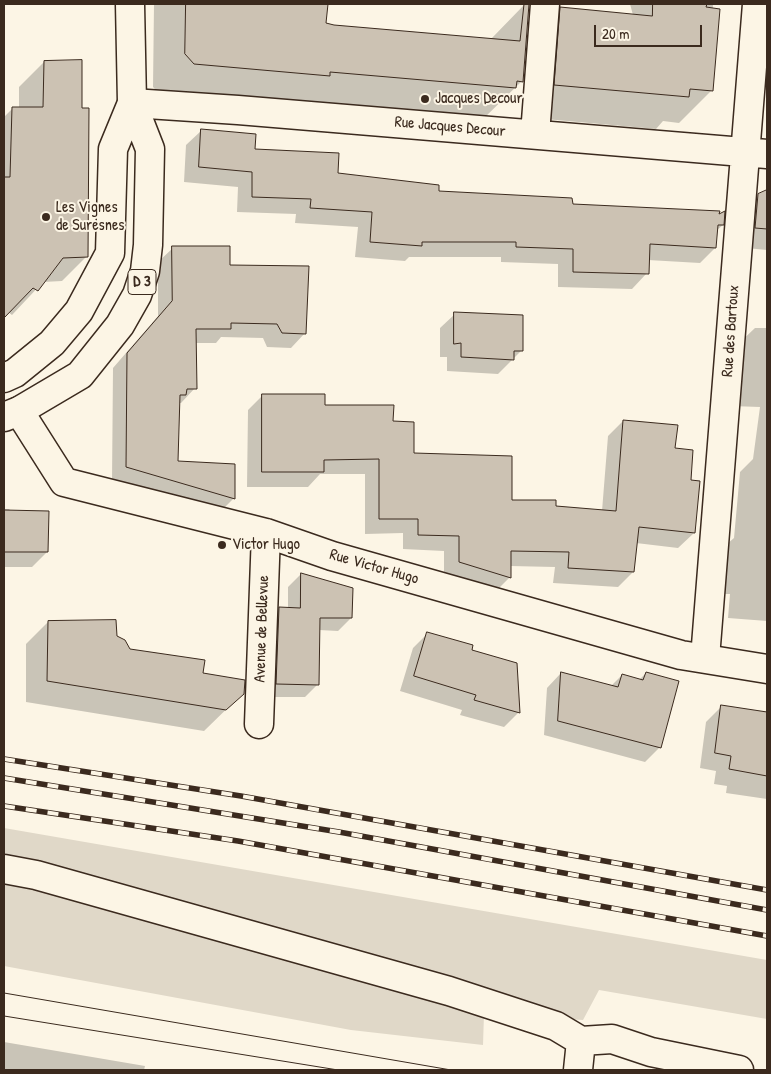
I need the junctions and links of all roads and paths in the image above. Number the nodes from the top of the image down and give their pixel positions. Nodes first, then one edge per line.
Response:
1 (130, 4) edge
2 (545, 4) edge
3 (757, 4) edge
4 (132, 103) junction
5 (535, 134) junction
6 (756, 153) edge
7 (4, 378) edge
8 (11, 414) edge
9 (266, 533) junction
10 (705, 658) junction
11 (767, 669) edge
12 (259, 724) dead end
13 (4, 870) edge
14 (581, 1041) junction
15 (578, 1070) edge
16 (739, 1070) edge

1 - 4 street, D 3
2 - 5 street
3 - 6 street, Rue des Bartoux
4 - 5 street, Rue Jacques Decour
4 - 7 street, D 3
4 - 8 street, D 3
5 - 6 street, Rue Jacques Decour
6 - 10 street, Rue des Bartoux
8 - 9 street, Rue Victor Hugo
9 - 10 street, Rue Victor Hugo
9 - 12 street, Avenue de Bellevue
10 - 11 street, Rue Victor Hugo
13 - 14 street
14 - 15 street
14 - 16 street

